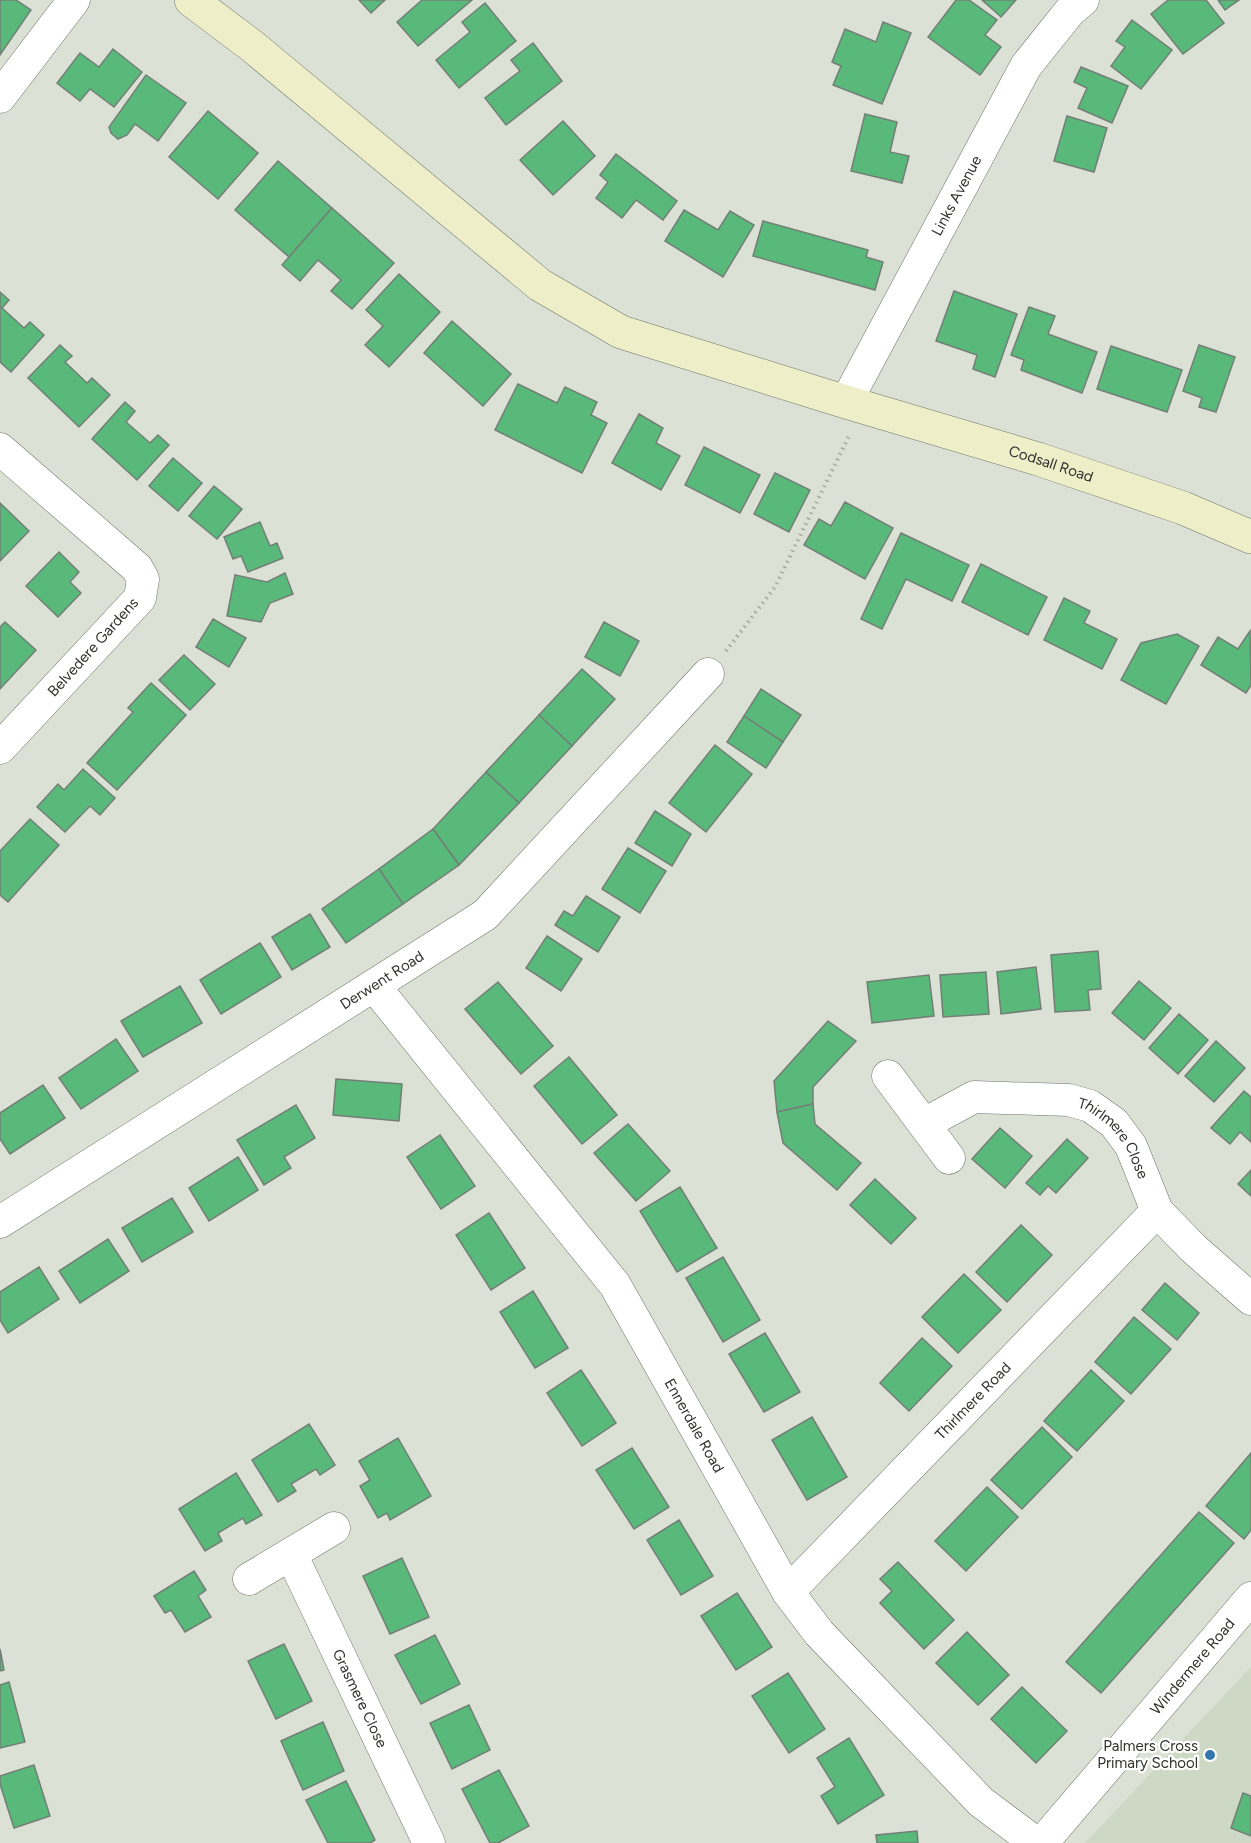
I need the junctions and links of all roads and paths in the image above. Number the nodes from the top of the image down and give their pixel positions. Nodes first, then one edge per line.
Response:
1 (74, 0) edge
2 (191, 0) edge
3 (1083, 0) edge
4 (0, 97) edge
5 (846, 402) junction
6 (0, 449) edge
7 (1251, 537) edge
8 (708, 674) joint
9 (0, 748) edge
10 (375, 987) junction
11 (888, 1076) dead end
12 (924, 1125) junction
13 (949, 1158) dead end
14 (1157, 1211) junction
15 (0, 1222) edge
16 (1251, 1299) edge
17 (334, 1528) dead end
18 (291, 1554) junction
19 (249, 1579) dead end
20 (788, 1592) junction
21 (1251, 1598) edge
22 (429, 1843) edge
23 (1036, 1843) edge
24 (1042, 1843) edge

1 - 4 street
2 - 5 street, Codsall Road
3 - 5 street, Links Avenue
5 - 7 street, Codsall Road
5 - 8 path
6 - 9 street, Belvedere Gardens
8 - 10 street, Derwent Road
10 - 15 street, Derwent Road
10 - 20 street, Ennerdale Road
11 - 12 street
12 - 13 street
12 - 14 street, Thirlmere Close
14 - 16 street, Thirlmere Close
14 - 20 street, Thirlmere Road
17 - 18 street
18 - 19 street
18 - 22 street, Grasmere Close
20 - 23 street, Ennerdale Road
21 - 24 street, Windermere Road

